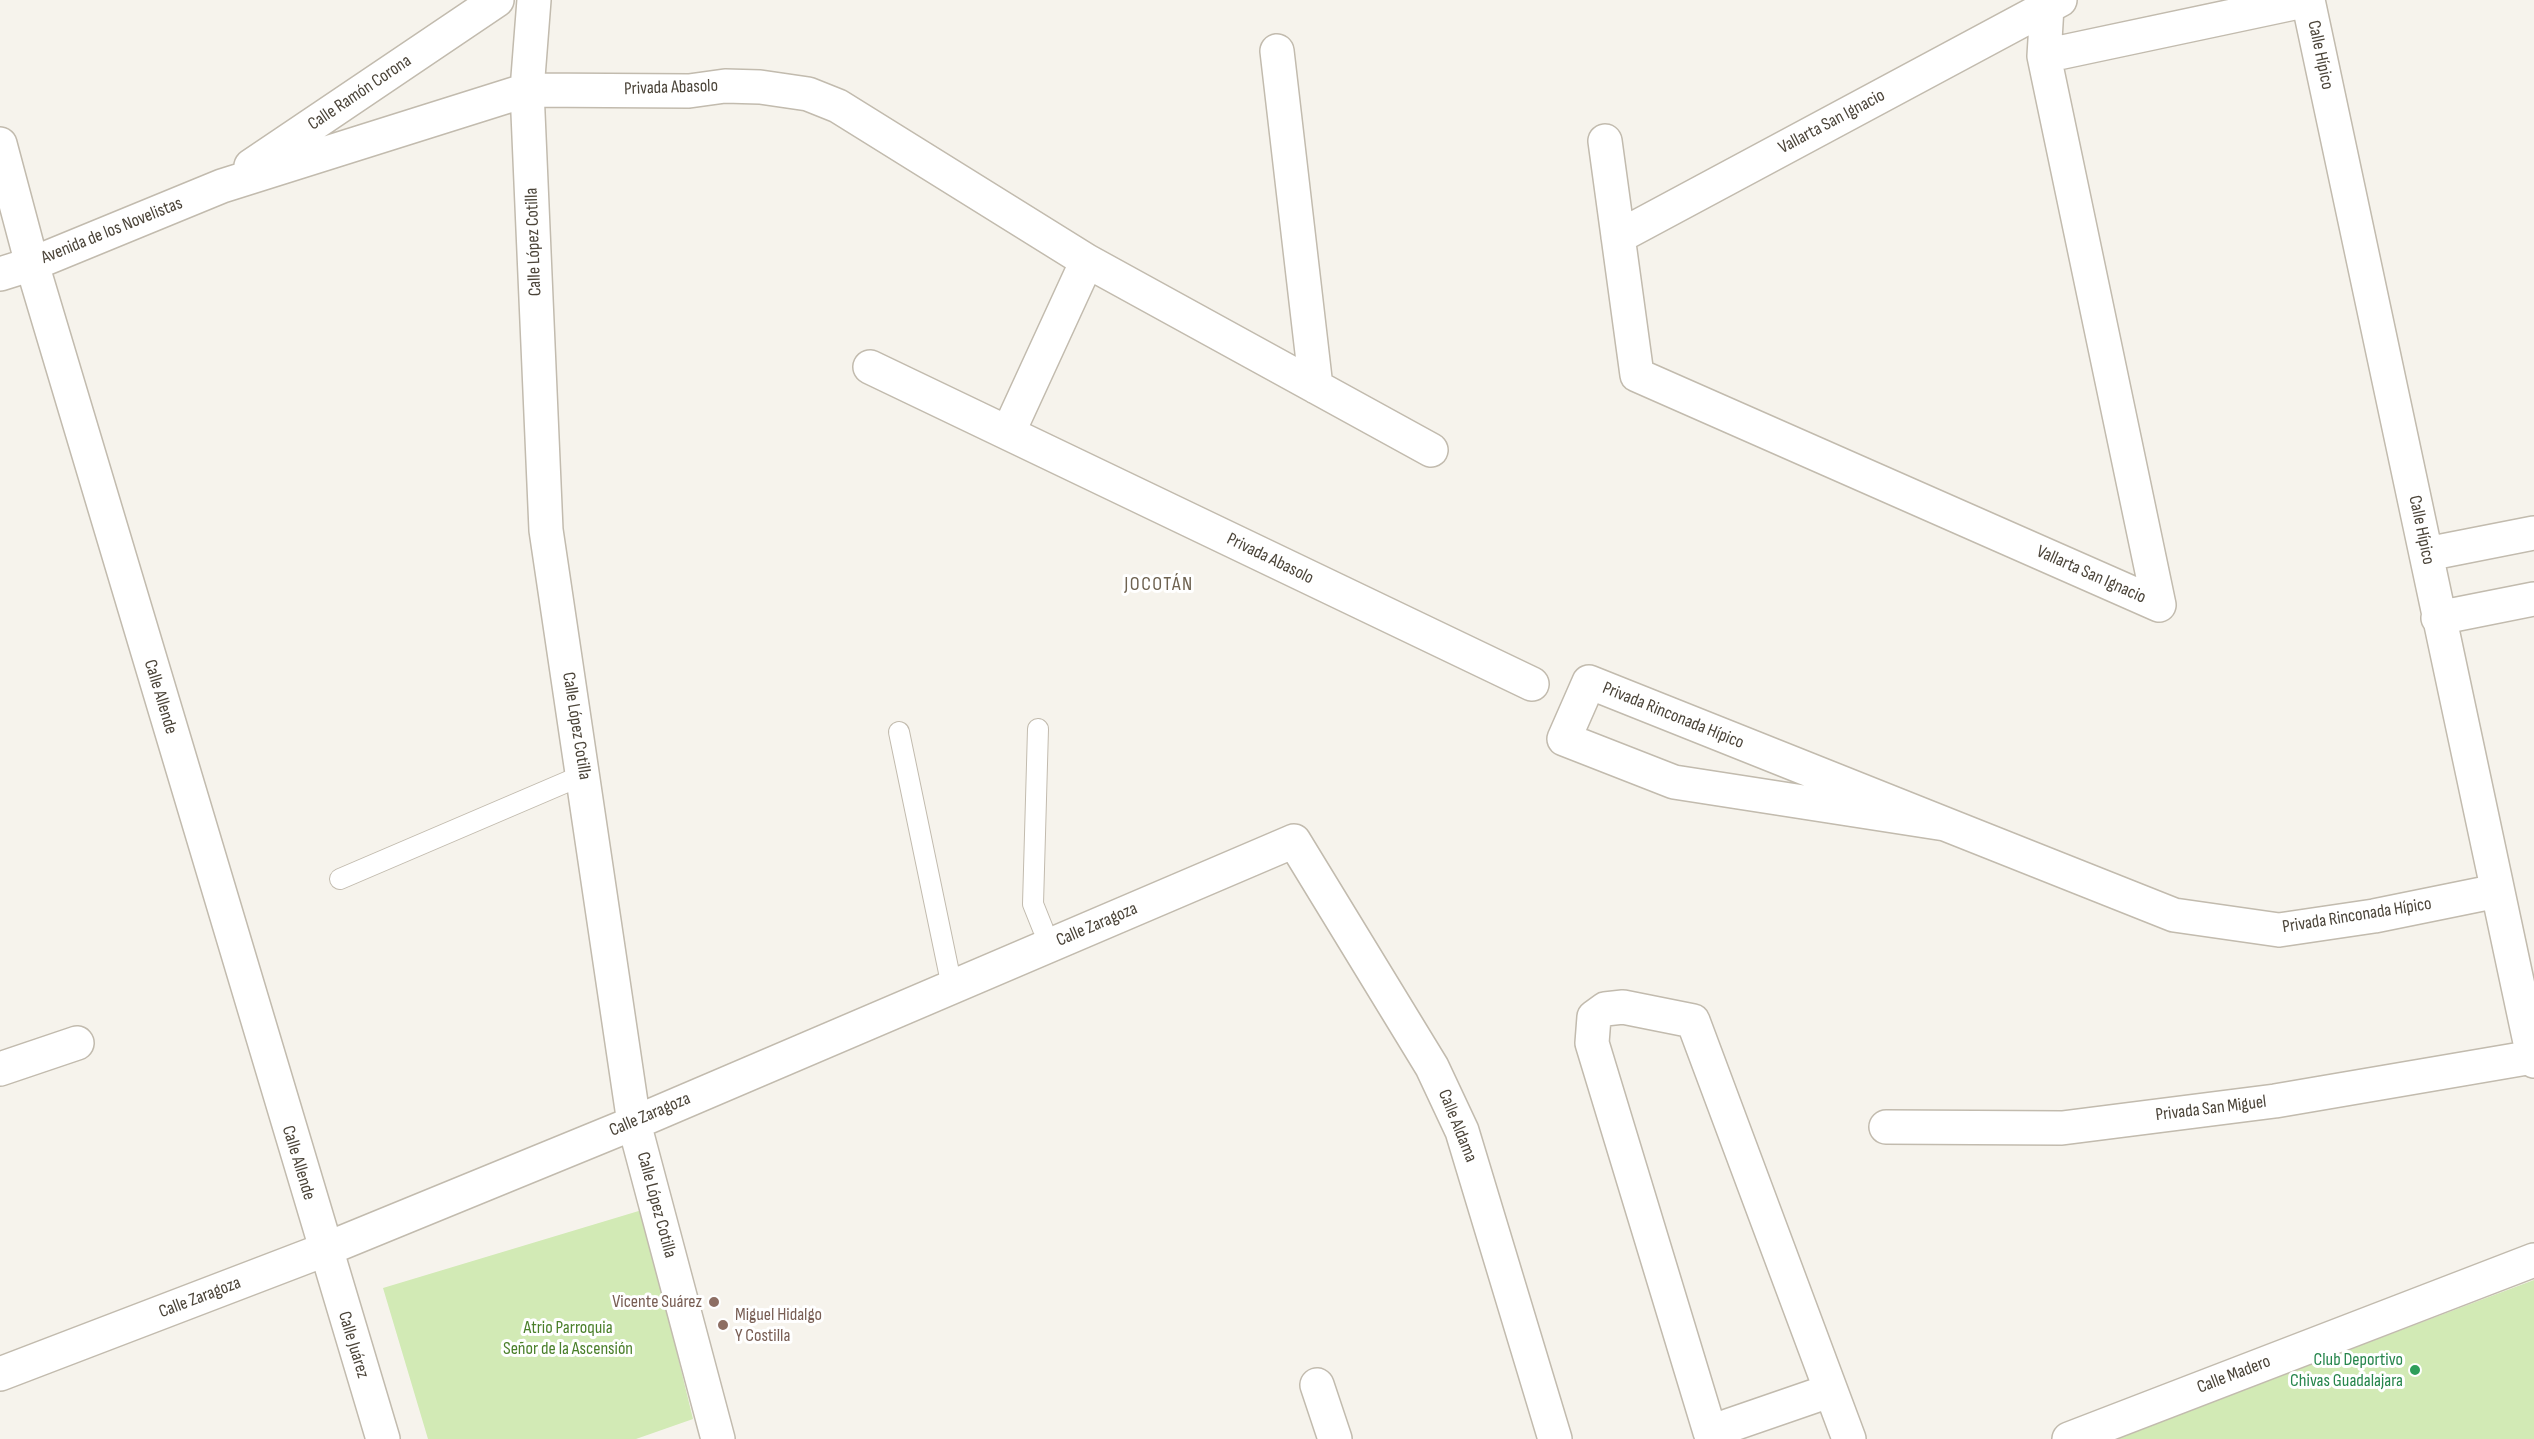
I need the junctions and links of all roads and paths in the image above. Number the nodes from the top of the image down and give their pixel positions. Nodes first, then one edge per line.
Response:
1 (497, 0) edge
2 (534, 0) edge
3 (2308, 0) edge
4 (2050, 2) edge
5 (1277, 51) dead end
6 (2044, 56) junction
7 (527, 90) junction
8 (1605, 141) dead end
9 (0, 144) edge
10 (222, 186) junction
11 (1618, 237) junction
12 (1087, 261) junction
13 (32, 264) junction
14 (0, 274) edge
15 (870, 367) dead end
16 (1316, 387) junction
17 (1008, 433) junction
18 (1431, 450) dead end
19 (2534, 533) edge
20 (2427, 554) junction
21 (2534, 599) edge
22 (2438, 618) junction
23 (1532, 684) dead end
24 (1038, 729) dead end
25 (899, 732) dead end
26 (583, 775) junction
27 (1945, 824) junction
28 (1294, 841) joint
29 (340, 879) dead end
30 (2498, 891) junction
31 (1046, 938) junction
32 (952, 987) junction
33 (77, 1043) dead end
34 (2534, 1059) edge
35 (0, 1069) edge
36 (634, 1122) junction
37 (1886, 1128) dead end
38 (324, 1250) junction
39 (2534, 1260) edge
40 (0, 1374) edge
41 (1317, 1385) dead end
42 (1829, 1391) junction
43 (383, 1439) edge
44 (718, 1439) edge
45 (1335, 1439) edge
46 (1555, 1439) edge
47 (1849, 1439) edge
48 (2069, 1439) edge

1 - 10 street, Calle Ramón Corona
2 - 7 street, Calle López Cotilla
3 - 6 street
3 - 20 street, Calle Hípico
4 - 6 street, Vallarta San Ignacio
4 - 11 street, Vallarta San Ignacio
5 - 16 street
6 - 11 street, Vallarta San Ignacio
7 - 10 street, Privada Abasolo
7 - 12 street, Privada Abasolo
7 - 26 street, Calle López Cotilla
8 - 11 street, Vallarta San Ignacio
9 - 13 street, Calle Allende
10 - 13 street, Avenida de los Novelistas
12 - 16 street, Privada Abasolo
12 - 17 street
13 - 14 street, Avenida de los Novelistas
13 - 38 street, Calle Allende
15 - 17 street, Privada Abasolo
16 - 18 street, Privada Abasolo
17 - 23 street, Privada Abasolo
19 - 20 street
20 - 22 street, Calle Hípico
21 - 22 street
22 - 30 street, Calle Hípico
24 - 31 lane
25 - 32 lane
26 - 29 lane
26 - 36 street, Calle López Cotilla
27 - 27 street, Privada Rinconada Hípico
27 - 30 street, Privada Rinconada Hípico
28 - 31 street, Calle Zaragoza
28 - 46 street, Calle Aldama
30 - 34 street, Calle Hípico
31 - 32 street, Calle Zaragoza
32 - 36 street, Calle Zaragoza
33 - 35 street
34 - 37 street, Privada San Miguel
36 - 38 street, Calle Zaragoza
36 - 44 street, Calle López Cotilla
38 - 40 street, Calle Zaragoza
38 - 43 street, Calle Juárez
39 - 48 street, Calle Madero
41 - 45 street
42 - 42 street
42 - 47 street

